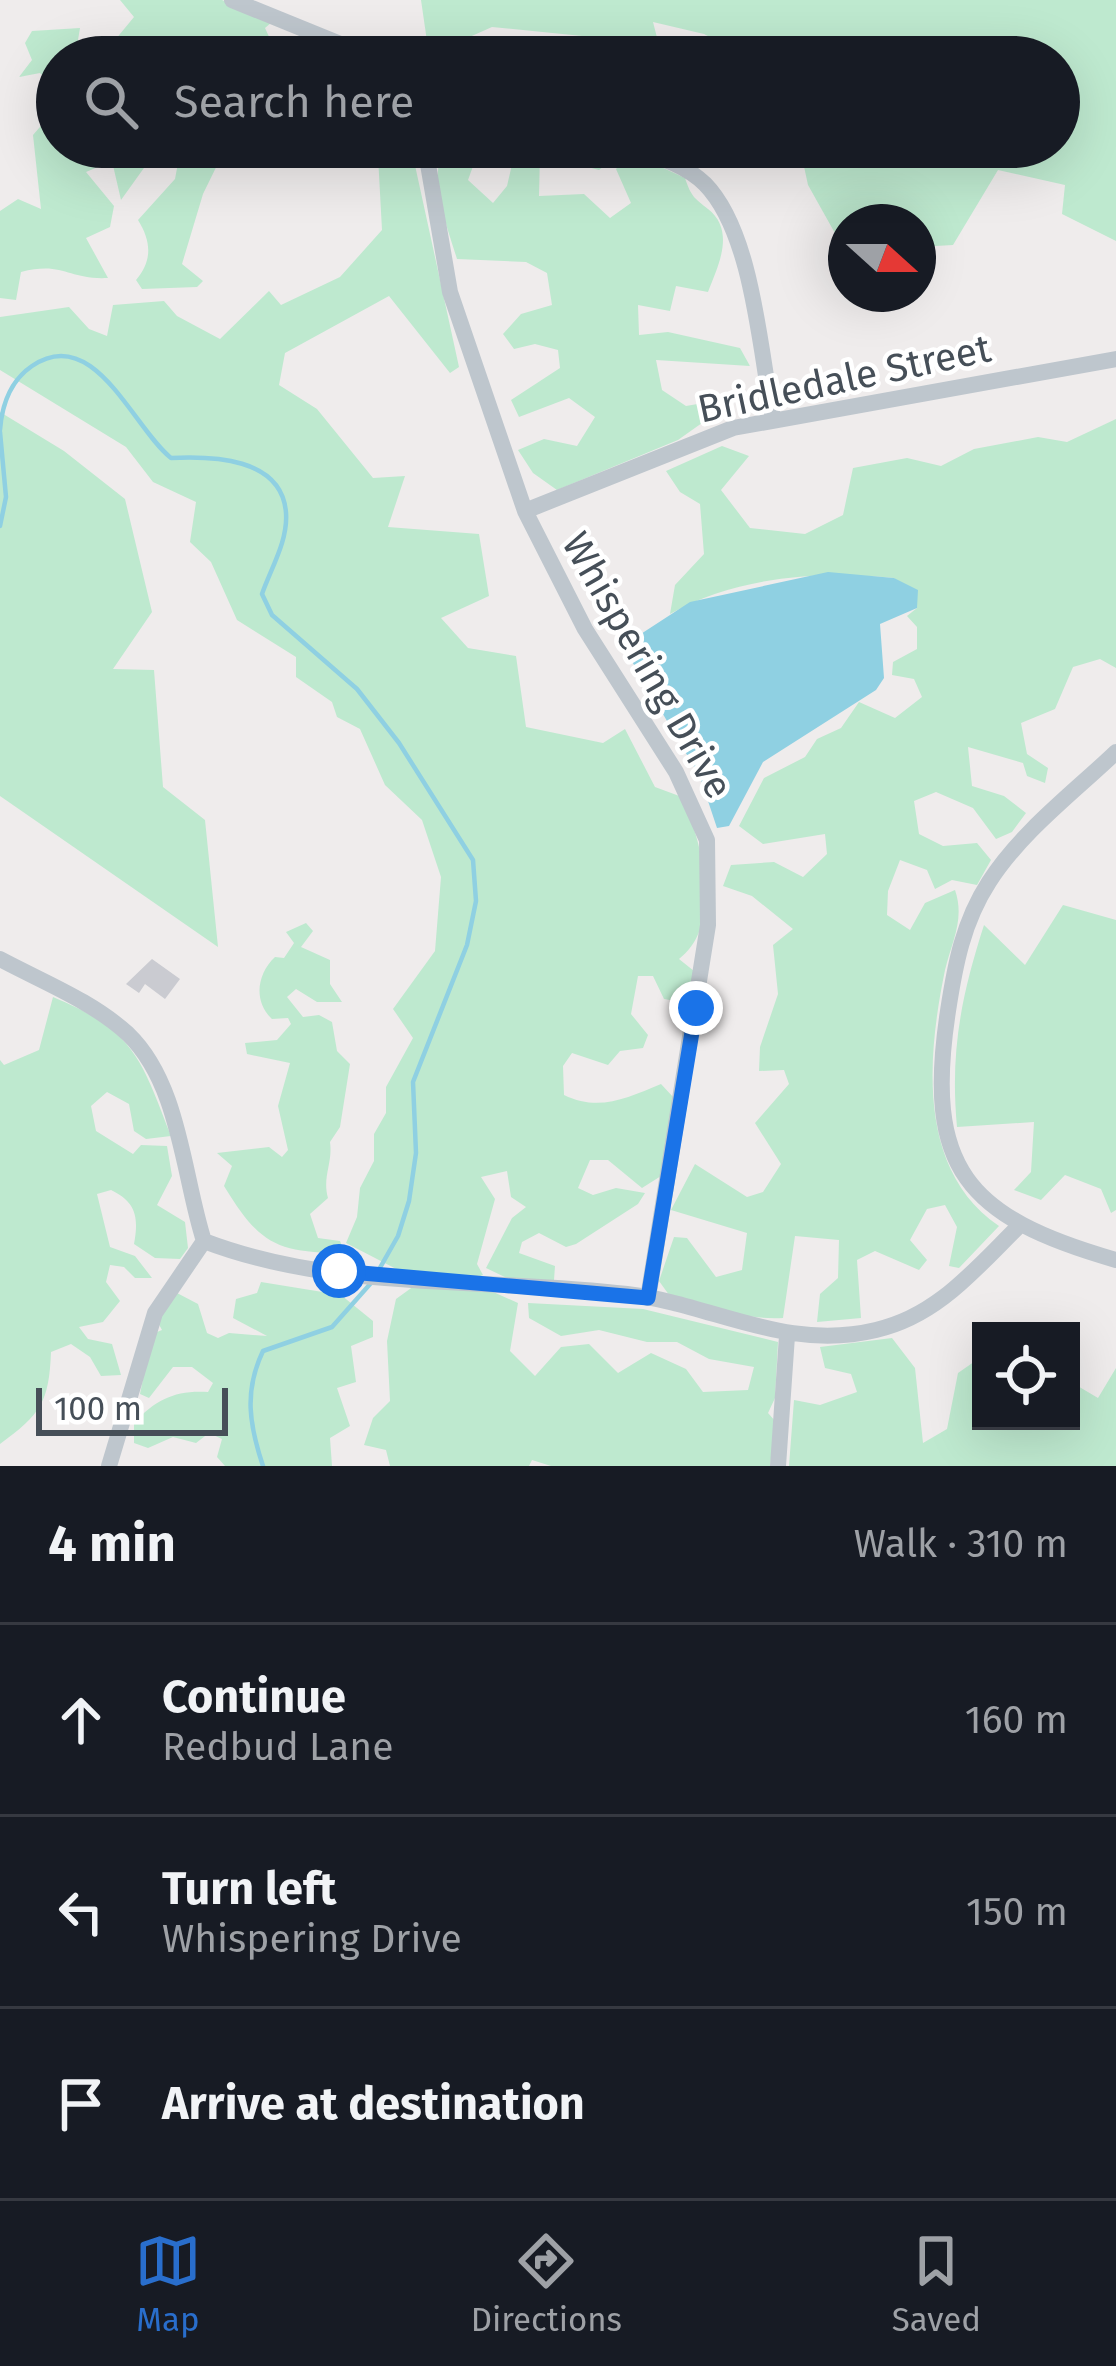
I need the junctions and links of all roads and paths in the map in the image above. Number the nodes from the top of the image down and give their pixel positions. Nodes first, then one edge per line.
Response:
1 (232, 0) edge
2 (321, 36) edge
3 (429, 168) edge
4 (681, 168) edge
5 (1116, 359) edge
6 (772, 418) junction
7 (525, 512) junction
8 (1116, 752) edge
9 (0, 959) edge
10 (1020, 1225) junction
11 (204, 1241) junction
12 (1116, 1260) edge
13 (648, 1298) junction
14 (787, 1336) junction
15 (109, 1466) edge
16 (778, 1466) edge

1 - 2 street
3 - 7 street, Whispering Drive
4 - 6 street
5 - 6 street, Bridledale Street
6 - 7 street, Bridledale Street
7 - 13 street, Whispering Drive
8 - 10 street
9 - 11 street
10 - 12 street
10 - 14 street
11 - 13 street
11 - 15 street
13 - 14 street
14 - 16 street

